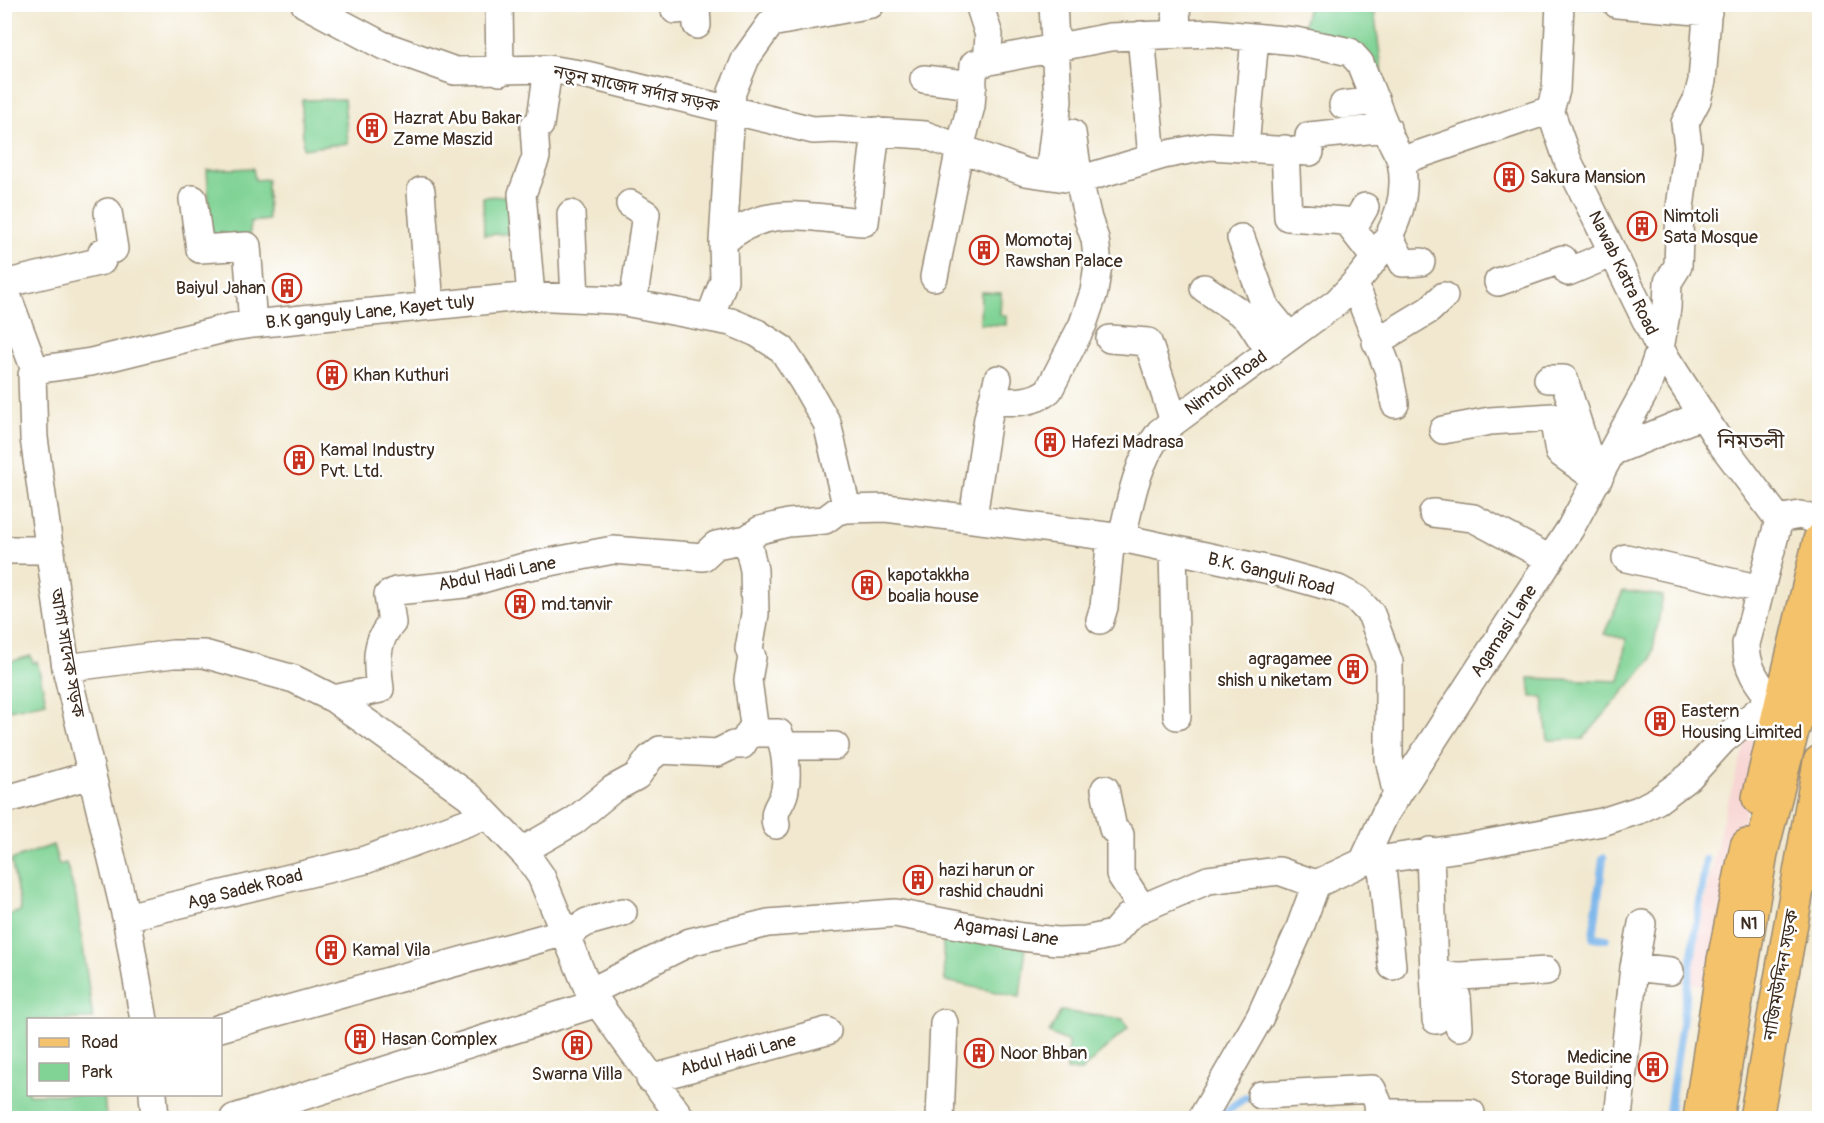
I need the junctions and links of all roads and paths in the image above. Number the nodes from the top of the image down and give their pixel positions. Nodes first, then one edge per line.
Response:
1 (305, 4) edge
2 (500, 4) edge
3 (675, 4) edge
4 (871, 4) edge
5 (979, 4) edge
6 (1053, 4) edge
7 (1176, 4) edge
8 (1560, 4) edge
9 (1617, 4) edge
10 (1708, 8) edge
11 (697, 25) dead end
12 (1177, 34) junction
13 (1141, 35) junction
14 (1255, 38) junction
15 (1057, 48) junction
16 (987, 62) junction
17 (548, 69) junction
18 (500, 72) junction
19 (924, 79) dead end
20 (973, 85) junction
21 (1376, 101) junction
22 (1343, 105) dead end
23 (730, 108) junction
24 (1550, 110) junction
25 (1387, 128) junction
26 (876, 131) junction
27 (1054, 134) junction
28 (955, 146) junction
29 (1245, 147) junction
30 (1285, 149) junction
31 (1152, 158) junction
32 (1400, 158) junction
33 (1049, 175) junction
34 (1079, 180) junction
35 (421, 191) dead end
36 (193, 199) dead end
37 (630, 204) dead end
38 (108, 212) dead end
39 (571, 214) dead end
40 (1241, 238) dead end
41 (723, 242) junction
42 (1382, 247) junction
43 (1613, 253) junction
44 (1421, 262) dead end
45 (934, 277) dead end
46 (1498, 282) dead end
47 (4, 285) edge
48 (1355, 285) junction
49 (1204, 288) dead end
50 (531, 296) junction
51 (1444, 296) dead end
52 (575, 298) junction
53 (633, 303) junction
54 (430, 306) junction
55 (710, 317) junction
56 (253, 324) junction
57 (1110, 339) dead end
58 (1376, 342) junction
59 (1280, 344) junction
60 (1660, 349) junction
61 (35, 370) junction
62 (1548, 379) dead end
63 (1395, 404) dead end
64 (1702, 415) junction
65 (1173, 421) junction
66 (1443, 430) dead end
67 (1614, 451) junction
68 (1599, 478) junction
69 (852, 509) junction
70 (1433, 513) dead end
71 (973, 517) junction
72 (1781, 518) junction
73 (1820, 522) edge
74 (1117, 537) junction
75 (747, 539) junction
76 (1820, 540) edge
77 (4, 550) edge
78 (51, 550) junction
79 (1173, 550) junction
80 (1626, 558) dead end
81 (1550, 559) junction
82 (1761, 589) junction
83 (1100, 620) dead end
84 (1820, 646) edge
85 (66, 668) junction
86 (334, 699) junction
87 (1177, 716) dead end
88 (1800, 720) edge
89 (752, 733) junction
90 (784, 746) junction
91 (835, 746) dead end
92 (90, 775) junction
93 (1105, 789) dead end
94 (1397, 796) junction
95 (4, 800) edge
96 (487, 815) junction
97 (776, 825) dead end
98 (522, 851) junction
99 (1430, 851) junction
100 (1372, 860) junction
101 (1316, 884) junction
102 (1142, 908) junction
103 (623, 912) dead end
104 (126, 917) junction
105 (1642, 924) dead end
106 (565, 934) junction
107 (1392, 966) dead end
108 (1634, 967) junction
109 (1546, 971) dead end
110 (1670, 971) dead end
111 (1435, 983) junction
112 (594, 997) junction
113 (144, 1018) edge
114 (944, 1023) dead end
115 (1448, 1024) dead end
116 (222, 1027) edge
117 (827, 1032) dead end
118 (650, 1079) junction
119 (1261, 1095) dead end
120 (153, 1096) edge
121 (1471, 1113) dead end
122 (1379, 1116) edge
123 (155, 1119) edge
124 (234, 1119) edge
125 (681, 1119) edge
126 (940, 1119) edge
127 (1202, 1119) edge
128 (1618, 1119) edge
129 (1700, 1119) edge
130 (1716, 1119) edge
131 (1730, 1119) edge
132 (1756, 1119) edge

1 - 18 street, নতুন মাজেদ সর্দার সড়ক
2 - 18 street
3 - 11 street
4 - 23 street
5 - 16 street
6 - 15 street
7 - 12 street
8 - 24 street
9 - 10 street, Nawab Katra Road
10 - 60 street, Nawab Katra Road
12 - 13 street
12 - 14 street
13 - 15 street
13 - 31 street
14 - 21 street
14 - 29 street
15 - 16 street
15 - 27 street
16 - 20 street
17 - 18 street, নতুন মাজেদ সর্দার সড়ক
17 - 23 street, নতুন মাজেদ সর্দার সড়ক
17 - 50 street
19 - 20 street
20 - 28 street
21 - 22 street
21 - 25 street
23 - 26 street, নতুন মাজেদ সর্দার সড়ক
23 - 41 street
24 - 32 street
24 - 43 street, Nawab Katra Road
25 - 30 street
25 - 32 street
26 - 28 street, নতুন মাজেদ সর্দার সড়ক
26 - 41 street
27 - 33 street
27 - 34 street
28 - 33 street
28 - 45 street
29 - 30 street
29 - 31 street
30 - 42 street
31 - 34 street
32 - 42 street, Nimtoli Road
33 - 34 street
34 - 71 street
35 - 54 street
36 - 56 street
37 - 53 street
38 - 47 street
39 - 52 street
40 - 59 street
41 - 55 street
42 - 44 street
42 - 48 street, Nimtoli Road
43 - 46 street
43 - 60 street, Nawab Katra Road
47 - 61 street, আগা সাদেক সড়ক
48 - 58 street
48 - 59 street, Nimtoli Road
49 - 59 street
50 - 52 street, B.K ganguly Lane, Kayet tuly
50 - 54 street, B.K ganguly Lane, Kayet tuly
51 - 58 street
52 - 53 street, B.K ganguly Lane, Kayet tuly
53 - 55 street, B.K ganguly Lane, Kayet tuly
54 - 56 street, B.K ganguly Lane, Kayet tuly
55 - 69 street, B.K ganguly Lane, Kayet tuly
56 - 61 street, B.K ganguly Lane, Kayet tuly
57 - 65 street
58 - 63 street
59 - 65 street, Nimtoli Road
60 - 64 street
60 - 67 street, Agamasi Lane
61 - 78 street, আগা সাদেক সড়ক
62 - 68 street
64 - 67 street
64 - 72 street
65 - 74 street, Nimtoli Road
66 - 68 street
67 - 68 street, Agamasi Lane
68 - 81 street, Agamasi Lane
69 - 71 street, B.K. Ganguli Road
69 - 75 street, Abdul Hadi Lane
70 - 81 street
71 - 74 street, B.K. Ganguli Road
72 - 73 street
72 - 82 street
74 - 79 street, B.K. Ganguli Road
74 - 83 street, Nimtoli Road
75 - 86 street, Abdul Hadi Lane
75 - 89 street
76 - 88 main road
77 - 78 street
78 - 85 street, আগা সাদেক সড়ক
79 - 87 street
79 - 94 street, B.K. Ganguli Road
80 - 82 street
81 - 94 street, Agamasi Lane
82 - 88 street
84 - 88 main road
85 - 86 street, Abdul Hadi Lane
85 - 92 street, আগা সাদেক সড়ক
86 - 96 street, Abdul Hadi Lane
88 - 99 street
88 - 129 main road
88 - 130 main road, N1
88 - 131 main road, N1
88 - 132 main road, নাজিমউদ্দিন সড়ক
89 - 90 street
89 - 98 street
90 - 91 street
90 - 97 street
92 - 95 street
92 - 104 street, আগা সাদেক সড়ক
93 - 102 street
94 - 100 street, Agamasi Lane
96 - 98 street, Abdul Hadi Lane
96 - 104 street, Aga Sadek Road
98 - 106 street, Abdul Hadi Lane
99 - 100 street
99 - 111 street
100 - 101 street
100 - 107 street
101 - 102 street, Agamasi Lane
101 - 127 street
102 - 112 street, Agamasi Lane
103 - 106 street
104 - 113 street, আগা সাদেক সড়ক
105 - 108 street
106 - 112 street, Abdul Hadi Lane
106 - 116 street
108 - 110 street
108 - 128 street
109 - 111 street
111 - 115 street
112 - 118 street, Abdul Hadi Lane
112 - 124 street
114 - 126 street
117 - 118 street, Abdul Hadi Lane
118 - 125 street, Abdul Hadi Lane
119 - 122 street
120 - 123 street
121 - 122 street

